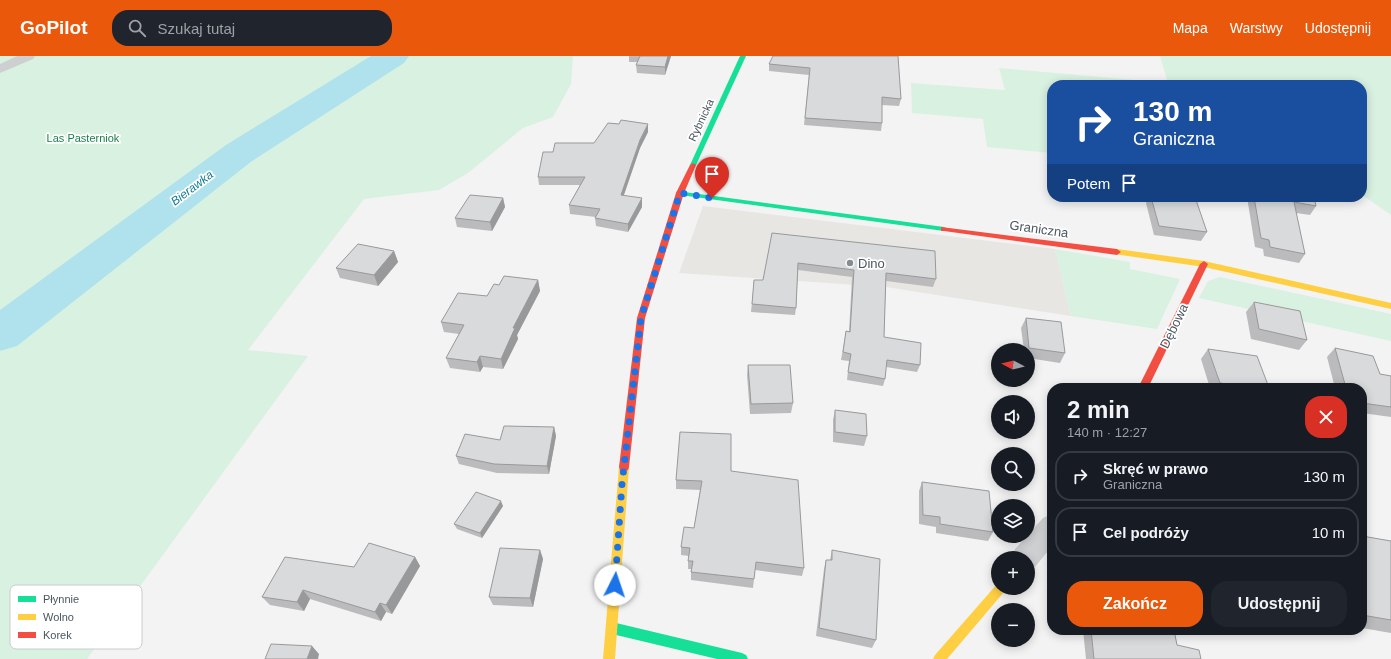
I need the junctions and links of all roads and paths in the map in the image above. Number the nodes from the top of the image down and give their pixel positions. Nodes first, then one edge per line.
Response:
1 (28, 56) edge
2 (744, 56) edge
3 (0, 69) edge
4 (680, 193) junction
5 (1204, 264) junction
6 (1391, 306) edge
7 (1145, 383) edge
8 (1047, 532) edge
9 (1031, 551) edge
10 (994, 595) edge
11 (612, 628) junction
12 (609, 659) edge
13 (742, 659) edge
14 (939, 659) edge

1 - 3 street
2 - 4 street, Rybnicka
4 - 5 street, Graniczna
4 - 11 street, Rybnicka
5 - 6 street, Graniczna
5 - 7 street, Dębowa
8 - 9 street
10 - 14 street
11 - 12 street, Rybnicka
11 - 13 street

